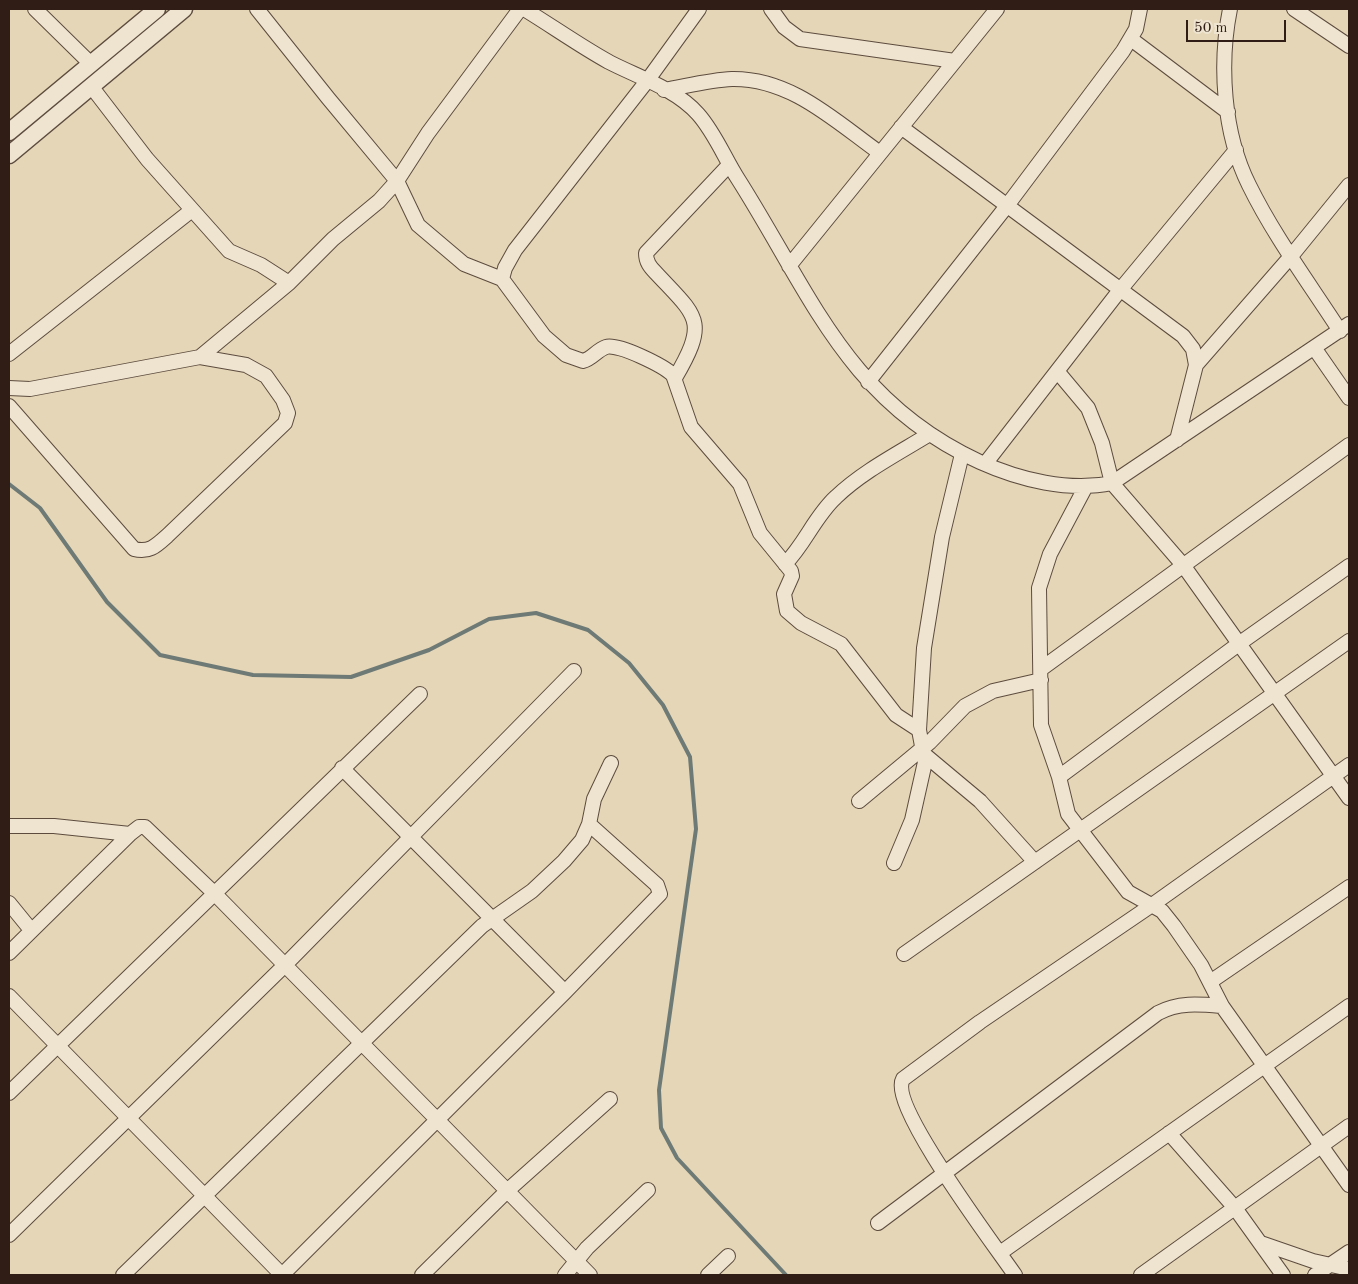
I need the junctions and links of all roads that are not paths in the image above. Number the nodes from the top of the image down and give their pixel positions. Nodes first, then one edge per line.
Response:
1 (35, 9) edge
2 (157, 9) edge
3 (184, 9) edge
4 (257, 9) edge
5 (520, 9) edge
6 (524, 9) edge
7 (699, 9) edge
8 (771, 9) edge
9 (998, 9) edge
10 (1140, 9) edge
11 (1230, 9) edge
12 (1294, 9) edge
13 (1131, 39) junction
14 (1349, 46) edge
15 (955, 61) junction
16 (91, 64) junction
17 (647, 81) junction
18 (91, 86) junction
19 (664, 90) junction
20 (1228, 112) junction
21 (900, 128) junction
22 (9, 132) edge
23 (1236, 150) junction
24 (880, 153) junction
25 (9, 155) edge
26 (728, 165) junction
27 (397, 180) junction
28 (1349, 185) edge
29 (1006, 207) junction
30 (192, 210) junction
31 (1292, 255) junction
32 (789, 266) junction
33 (502, 279) junction
34 (289, 283) junction
35 (1120, 290) junction
36 (1344, 327) edge
37 (1315, 349) junction
38 (9, 354) edge
39 (200, 357) junction
40 (1196, 365) junction
41 (1058, 371) junction
42 (675, 378) junction
43 (868, 382) junction
44 (9, 388) edge
45 (1349, 398) edge
46 (9, 406) edge
47 (928, 435) junction
48 (1177, 440) junction
49 (1349, 446) edge
50 (962, 454) junction
51 (985, 464) junction
52 (1112, 483) junction
53 (1086, 486) junction
54 (785, 564) junction
55 (1183, 565) junction
56 (1349, 566) edge
57 (1349, 641) edge
58 (1240, 643) junction
59 (574, 671) dead end
60 (1041, 674) junction
61 (1276, 693) junction
62 (420, 694) dead end
63 (919, 730) junction
64 (924, 752) junction
65 (611, 763) dead end
66 (1349, 765) edge
67 (342, 768) junction
68 (1333, 776) junction
69 (1059, 777) junction
70 (1349, 798) edge
71 (859, 801) dead end
72 (589, 824) junction
73 (9, 826) edge
74 (1080, 831) junction
75 (130, 834) junction
76 (411, 838) junction
77 (1034, 862) junction
78 (894, 863) dead end
79 (1349, 887) edge
80 (214, 893) junction
81 (9, 903) edge
82 (1152, 905) junction
83 (492, 918) junction
84 (31, 930) junction
85 (9, 953) edge
86 (904, 954) dead end
87 (284, 965) junction
88 (1210, 982) junction
89 (565, 992) junction
90 (9, 996) edge
91 (1222, 1006) junction
92 (1349, 1006) edge
93 (361, 1043) junction
94 (58, 1046) junction
95 (1264, 1066) junction
96 (9, 1094) edge
97 (610, 1099) dead end
98 (127, 1118) junction
99 (437, 1120) junction
100 (1349, 1126) edge
101 (1169, 1134) junction
102 (1321, 1146) junction
103 (945, 1175) junction
104 (1349, 1185) edge
105 (648, 1190) dead end
106 (507, 1191) junction
107 (204, 1196) junction
108 (1235, 1208) junction
109 (878, 1223) dead end
110 (9, 1235) edge
111 (1262, 1243) junction
112 (1349, 1252) edge
113 (1000, 1254) junction
114 (728, 1256) dead end
115 (576, 1262) junction
116 (1329, 1266) junction
117 (1349, 1268) edge
118 (123, 1275) edge
119 (282, 1275) edge
120 (422, 1275) edge
121 (565, 1275) edge
122 (590, 1275) edge
123 (708, 1275) edge
124 (1015, 1275) edge
125 (1141, 1275) edge
126 (1284, 1275) edge
127 (1315, 1275) edge

1 - 16 street
2 - 16 street
3 - 18 street
4 - 27 street
5 - 27 street
6 - 17 street
7 - 17 street
8 - 15 street
9 - 15 street
10 - 13 street
11 - 20 street
12 - 14 street
13 - 20 street
13 - 29 street
15 - 21 street
16 - 22 street
17 - 19 street
17 - 33 street
18 - 25 street
18 - 30 street
19 - 24 street
19 - 26 street
20 - 23 street
21 - 24 street
21 - 29 street
23 - 31 street
23 - 35 street
24 - 32 street
26 - 32 street
26 - 42 street
27 - 33 street
27 - 34 street
28 - 31 street
29 - 35 street
29 - 43 street
30 - 34 street
30 - 38 street
31 - 36 street
31 - 40 street
32 - 43 street
33 - 42 street
34 - 39 street
35 - 40 street
35 - 41 street
36 - 37 street
37 - 45 street
37 - 48 street
39 - 44 street
39 - 46 street
40 - 48 street
41 - 51 street
41 - 52 street
42 - 54 street
43 - 47 street
47 - 50 street
47 - 54 street
48 - 52 street
49 - 55 street
50 - 51 street
50 - 63 street
51 - 53 street
52 - 53 street
52 - 55 street
53 - 60 street
54 - 63 street
55 - 58 street
55 - 60 street
56 - 58 street
57 - 61 street
58 - 61 street
58 - 69 street
59 - 76 street
60 - 64 street
60 - 69 street
61 - 68 street
61 - 74 street
62 - 67 street
63 - 64 street
64 - 71 street
64 - 77 street
64 - 78 street
65 - 72 street
66 - 68 street
67 - 76 street
67 - 80 street
68 - 70 street
68 - 82 street
69 - 74 street
72 - 83 street
72 - 89 street
73 - 75 street
74 - 77 street
74 - 82 street
75 - 80 street
75 - 84 street
76 - 83 street
76 - 87 street
77 - 86 street
79 - 88 street
80 - 87 street
80 - 94 street
81 - 84 street
82 - 88 street
82 - 103 street
83 - 89 street
83 - 93 street
84 - 85 street
87 - 93 street
87 - 98 street
88 - 91 street
89 - 99 street
90 - 94 street
91 - 95 street
91 - 103 street
92 - 95 street
93 - 99 street
93 - 107 street
94 - 96 street
94 - 98 street
95 - 101 street
95 - 102 street
97 - 106 street
98 - 107 street
98 - 110 street
99 - 106 street
99 - 119 street
100 - 102 street
101 - 108 street
101 - 113 street
102 - 104 street
102 - 108 street
103 - 109 street
103 - 113 street
105 - 115 street
106 - 115 street
106 - 120 street
107 - 118 street
107 - 119 street
108 - 111 street
108 - 125 street
111 - 116 street
111 - 126 street
112 - 116 street
113 - 124 street
114 - 123 street
115 - 121 street
115 - 122 street
116 - 117 street
116 - 127 street

